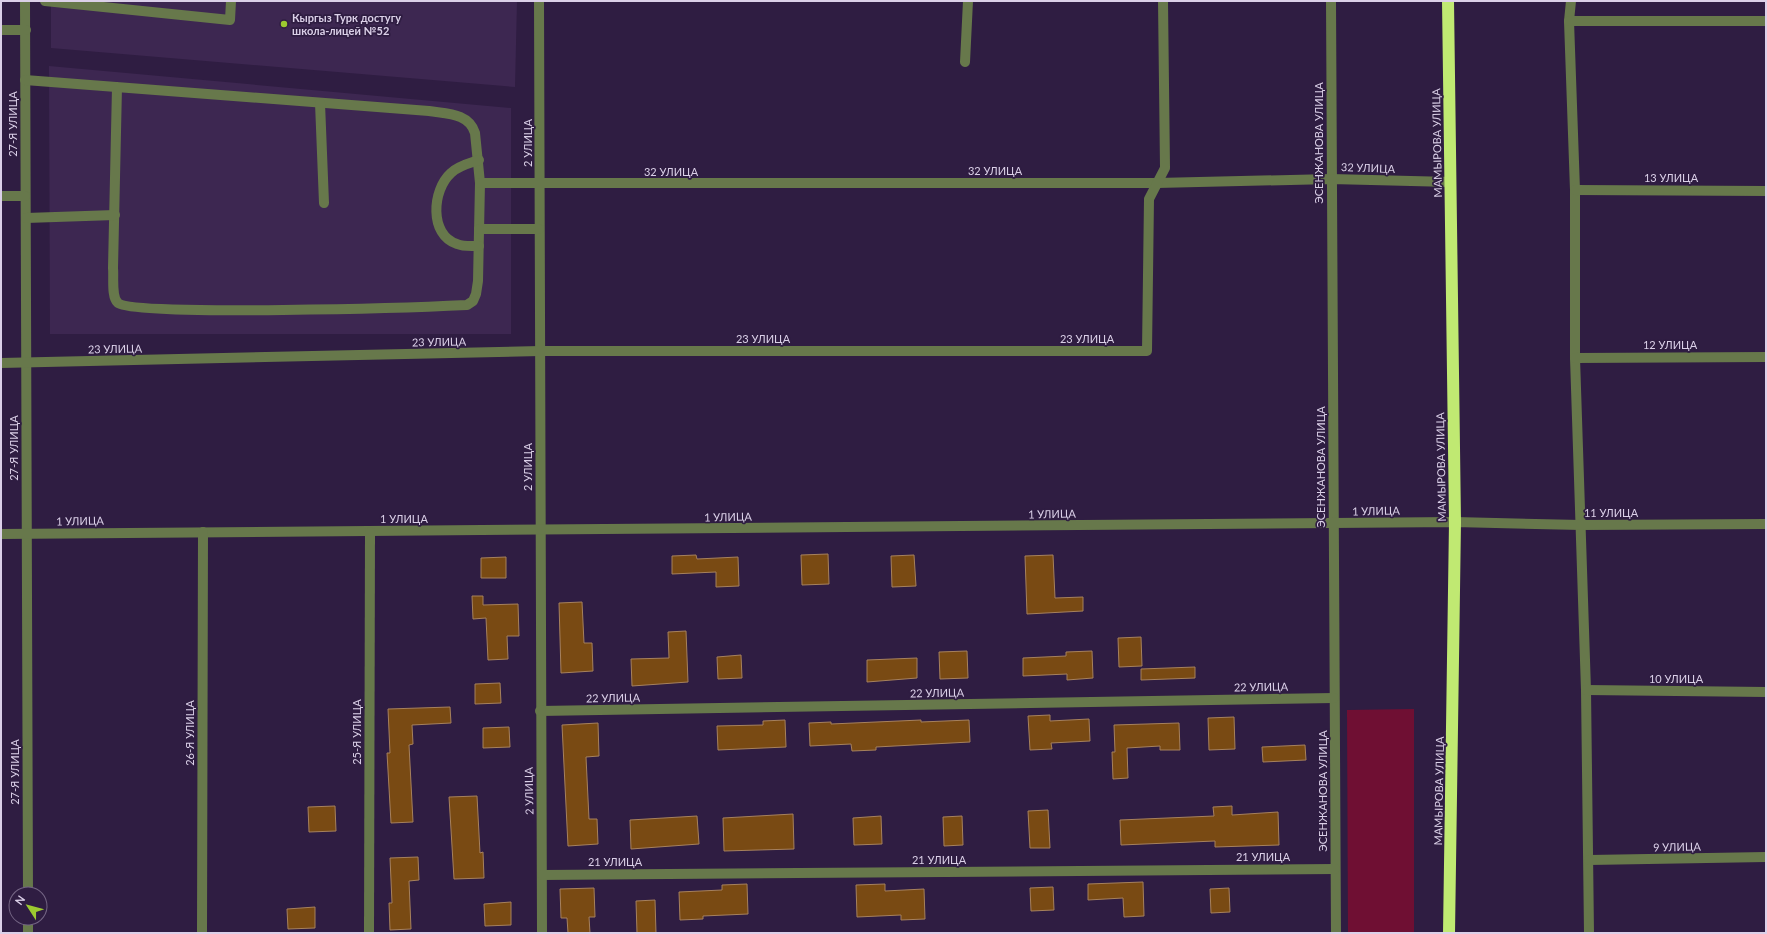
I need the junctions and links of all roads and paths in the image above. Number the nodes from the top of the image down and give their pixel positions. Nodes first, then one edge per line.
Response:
1 (25, 1) edge
2 (45, 1) edge
3 (231, 1) edge
4 (539, 1) edge
5 (968, 1) edge
6 (1163, 1) edge
7 (1331, 1) edge
8 (1448, 1) edge
9 (1571, 1) edge
10 (58, 2) edge
11 (1569, 21) junction
12 (1766, 21) edge
13 (1, 30) edge
14 (26, 30) junction
15 (965, 62) dead end
16 (25, 80) junction
17 (117, 87) junction
18 (320, 103) junction
19 (479, 160) junction
20 (1331, 179) junction
21 (1451, 182) junction
22 (480, 183) junction
23 (1157, 183) junction
24 (540, 184) junction
25 (1575, 190) junction
26 (1766, 191) edge
27 (1, 196) edge
28 (25, 196) junction
29 (324, 203) dead end
30 (115, 215) junction
31 (26, 218) junction
32 (479, 229) junction
33 (539, 229) junction
34 (479, 246) junction
35 (540, 351) junction
36 (1766, 357) edge
37 (1575, 358) junction
38 (1, 363) edge
39 (26, 363) junction
40 (1455, 522) junction
41 (1333, 523) junction
42 (1766, 524) edge
43 (1581, 525) junction
44 (540, 531) junction
45 (203, 532) junction
46 (370, 532) junction
47 (1, 534) edge
48 (27, 534) junction
49 (1586, 690) junction
50 (1766, 692) edge
51 (1334, 698) junction
52 (540, 711) junction
53 (1766, 857) edge
54 (1589, 860) junction
55 (1335, 868) junction
56 (542, 875) junction
57 (28, 886) edge
58 (202, 933) edge
59 (369, 933) edge
60 (542, 933) edge
61 (1336, 933) edge
62 (1449, 933) edge
63 (1589, 933) edge

1 - 14 street, 27-Я УЛИЦА
2 - 10 street
3 - 10 street
4 - 24 street, 2 УЛИЦА
5 - 15 street
6 - 23 street, 23 УЛИЦА
7 - 20 street, ЭСЕНЖАНОВА УЛИЦА
8 - 21 highway, МАМЫРОВА УЛИЦА
9 - 11 street
11 - 12 street
11 - 25 street
13 - 14 street
14 - 16 street, 27-Я УЛИЦА
16 - 17 street
16 - 28 street, 27-Я УЛИЦА
17 - 18 street
17 - 30 street
18 - 19 street
18 - 29 street
19 - 22 street
19 - 34 street
20 - 21 street, 32 УЛИЦА
20 - 23 street, 32 УЛИЦА
20 - 41 street, ЭСЕНЖАНОВА УЛИЦА
21 - 40 highway, МАМЫРОВА УЛИЦА
22 - 24 street, 32 УЛИЦА
22 - 32 street
23 - 24 street, 32 УЛИЦА
23 - 35 street, 23 УЛИЦА
24 - 33 street, 2 УЛИЦА
25 - 26 street, 13 УЛИЦА
25 - 37 street
27 - 28 street
28 - 31 street, 27-Я УЛИЦА
30 - 31 street
30 - 34 street
31 - 39 street, 27-Я УЛИЦА
32 - 33 street
32 - 34 street
33 - 35 street, 2 УЛИЦА
35 - 39 street, 23 УЛИЦА
35 - 44 street, 2 УЛИЦА
36 - 37 street, 12 УЛИЦА
37 - 43 street
38 - 39 street, 23 УЛИЦА
39 - 48 street, 27-Я УЛИЦА
40 - 41 street, 1 УЛИЦА
40 - 43 street, 11 УЛИЦА
40 - 62 highway, МАМЫРОВА УЛИЦА
41 - 44 street, 1 УЛИЦА
41 - 51 street, ЭСЕНЖАНОВА УЛИЦА
42 - 43 street, 11 УЛИЦА
43 - 49 street
44 - 46 street, 1 УЛИЦА
44 - 52 street, 2 УЛИЦА
45 - 46 street, 1 УЛИЦА
45 - 48 street, 1 УЛИЦА
45 - 58 street, 26-Я УЛИЦА
46 - 59 street, 25-Я УЛИЦА
47 - 48 street, 1 УЛИЦА
48 - 57 street, 27-Я УЛИЦА
49 - 50 street, 10 УЛИЦА
49 - 54 street
51 - 52 street, 22 УЛИЦА
51 - 55 street, ЭСЕНЖАНОВА УЛИЦА
52 - 56 street, 2 УЛИЦА
53 - 54 street, 9 УЛИЦА
54 - 63 street
55 - 56 street, 21 УЛИЦА
55 - 61 street, ЭСЕНЖАНОВА УЛИЦА
56 - 60 street, 2 УЛИЦА

